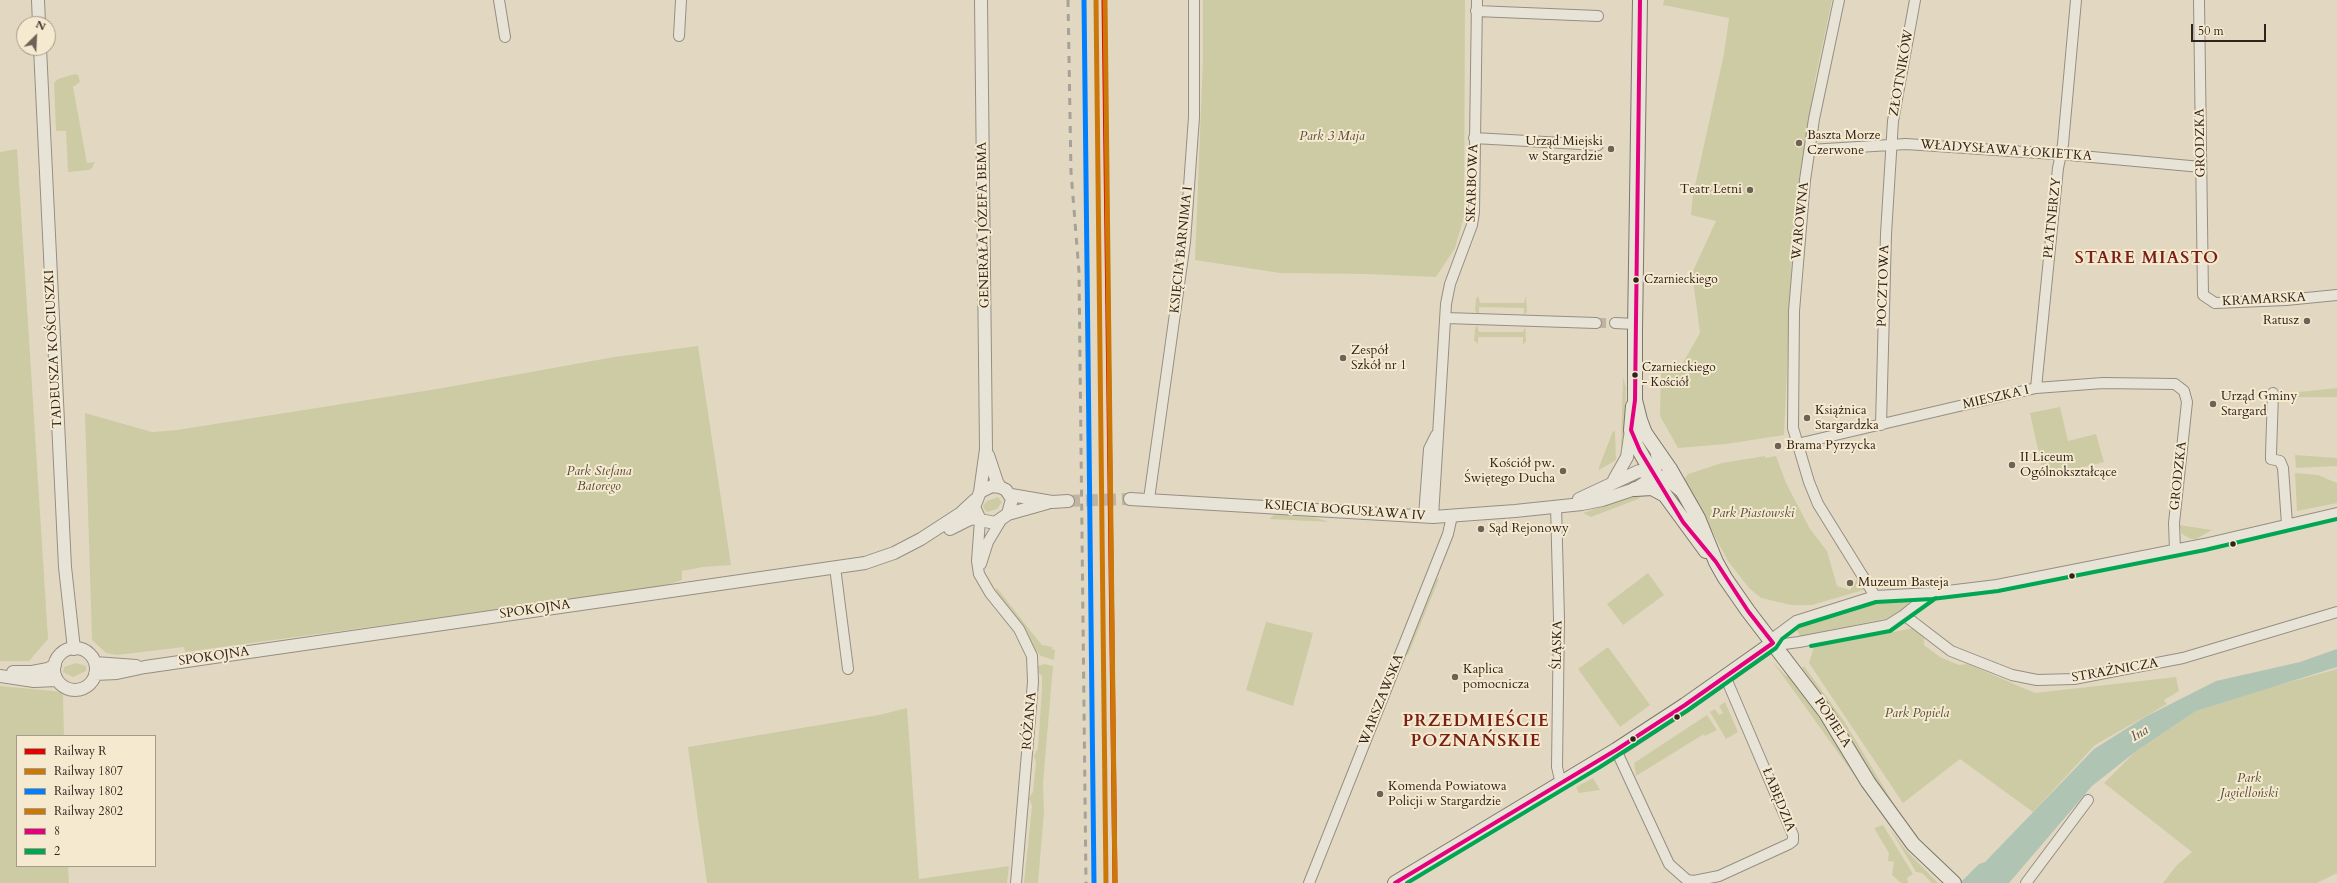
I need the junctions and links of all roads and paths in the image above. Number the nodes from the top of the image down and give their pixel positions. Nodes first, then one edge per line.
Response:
1 (38, 0) edge
2 (499, 0) edge
3 (681, 0) edge
4 (981, 0) edge
5 (1194, 0) edge
6 (1477, 0) edge
7 (1640, 0) edge
8 (1839, 0) edge
9 (1915, 0) edge
10 (2076, 0) edge
11 (2199, 0) edge
12 (1476, 11) junction
13 (39, 16) edge
14 (1598, 16) dead end
15 (680, 36) dead end
16 (505, 37) dead end
17 (40, 56) edge
18 (1474, 138) junction
19 (1598, 145) dead end
20 (1891, 146) junction
21 (1810, 150) junction
22 (2060, 155) junction
23 (2201, 168) junction
24 (2202, 285) joint
25 (2337, 295) edge
26 (1446, 318) junction
27 (1596, 323) tunnel mouth
28 (1615, 323) tunnel mouth
29 (1635, 324) junction
30 (2036, 388) junction
31 (2273, 393) dead end
32 (1635, 400) junction
33 (2187, 402) joint
34 (1881, 425) junction
35 (1631, 430) junction
36 (1797, 444) junction
37 (1656, 449) junction
38 (986, 450) junction
39 (1654, 473) junction
40 (1613, 482) junction
41 (1000, 487) junction
42 (1635, 489) junction
43 (1681, 491) junction
44 (1011, 495) junction
45 (1665, 495) junction
46 (977, 496) junction
47 (1149, 498) junction
48 (1130, 499) tunnel mouth
49 (1068, 501) tunnel mouth
50 (1052, 502) junction
51 (1558, 506) junction
52 (2337, 513) edge
53 (1429, 516) junction
54 (1452, 516) junction
55 (1004, 518) junction
56 (979, 519) junction
57 (2287, 524) junction
58 (921, 539) junction
59 (2175, 550) junction
60 (1716, 562) junction
61 (835, 567) junction
62 (979, 574) junction
63 (1931, 593) junction
64 (1875, 596) junction
65 (2337, 612) edge
66 (1904, 615) junction
67 (1773, 643) junction
68 (74, 649) junction
69 (55, 665) junction
70 (95, 669) junction
71 (848, 669) dead end
72 (0, 673) edge
73 (0, 676) edge
74 (1725, 676) junction
75 (57, 680) junction
76 (1616, 750) junction
77 (1561, 784) junction
78 (2088, 800) dead end
79 (1690, 882) edge
80 (1953, 882) edge
81 (1016, 883) edge
82 (1309, 883) edge
83 (1395, 883) edge
84 (2026, 883) edge

1 - 13 street
2 - 16 street
3 - 15 street
4 - 38 street, GENERAŁA JÓZEFA BEMA
5 - 47 street, KSIĘCIA BARNIMA I
6 - 12 street, SKARBOWA
7 - 29 main road
8 - 21 street, WAROWNA
9 - 20 street, ZŁOTNIKÓW
10 - 22 street, PŁATNERZY
11 - 23 street, GRODZKA
12 - 14 street
12 - 18 street, SKARBOWA
17 - 68 street, TADEUSZA KOŚCIUSZKI
18 - 19 street
18 - 26 street, SKARBOWA
20 - 21 street, WŁADYSŁAWA ŁOKIETKA
20 - 22 street, WŁADYSŁAWA ŁOKIETKA
20 - 34 street, POCZTOWA
21 - 36 street, WAROWNA
22 - 23 street, WŁADYSŁAWA ŁOKIETKA
22 - 30 street, PŁATNERZY
23 - 24 street, GRODZKA
24 - 25 street, KRAMARSKA
26 - 27 street
26 - 53 street, SKARBOWA
28 - 29 street
29 - 32 main road
30 - 33 street, MIESZKA I
30 - 34 street, MIESZKA I
31 - 57 street
32 - 35 main road
32 - 37 main road, POPIELA
33 - 59 street, GRODZKA
34 - 36 street, MIESZKA I
35 - 39 main road, POPIELA
35 - 40 street
36 - 64 street, WAROWNA
37 - 39 street
37 - 43 main road, POPIELA
38 - 41 street, GENERAŁA JÓZEFA BEMA
38 - 46 street, GENERAŁA JÓZEFA BEMA
39 - 40 street, KSIĘCIA BOGUSŁAWA IV
39 - 42 street, KSIĘCIA BOGUSŁAWA IV
39 - 43 street
39 - 45 main road, POPIELA
40 - 51 street, KSIĘCIA BOGUSŁAWA IV
41 - 44 street
41 - 46 street
42 - 45 main road
42 - 51 street, KSIĘCIA BOGUSŁAWA IV
43 - 60 main road, POPIELA
44 - 50 street
44 - 55 street
45 - 60 main road, POPIELA
46 - 56 street
46 - 58 street, SPOKOJNA
47 - 48 street, KSIĘCIA BOGUSŁAWA IV
47 - 53 street, KSIĘCIA BOGUSŁAWA IV
49 - 50 street
50 - 55 street
51 - 54 street, KSIĘCIA BOGUSŁAWA IV
51 - 77 street, ŚLĄSKA
52 - 57 street
53 - 54 street, KSIĘCIA BOGUSŁAWA IV
54 - 82 street, WARSZAWSKA
55 - 56 street
55 - 62 street
56 - 58 street, SPOKOJNA
56 - 62 street, RÓŻANA
57 - 59 street
58 - 61 street, SPOKOJNA
59 - 63 street
60 - 67 main road, POPIELA
61 - 70 street, SPOKOJNA
61 - 71 street
62 - 81 street, RÓŻANA
63 - 64 street
63 - 66 street
64 - 67 street
65 - 66 street, STRAŻNICZA
66 - 67 street
67 - 74 main road
67 - 80 main road, POPIELA
68 - 69 street
68 - 70 street
69 - 72 street
69 - 75 street
70 - 75 street
73 - 75 street
74 - 76 main road
74 - 79 street, ŁABĘDZIA
76 - 77 main road
76 - 79 street, ŁABĘDZIA
77 - 83 main road
78 - 84 street

